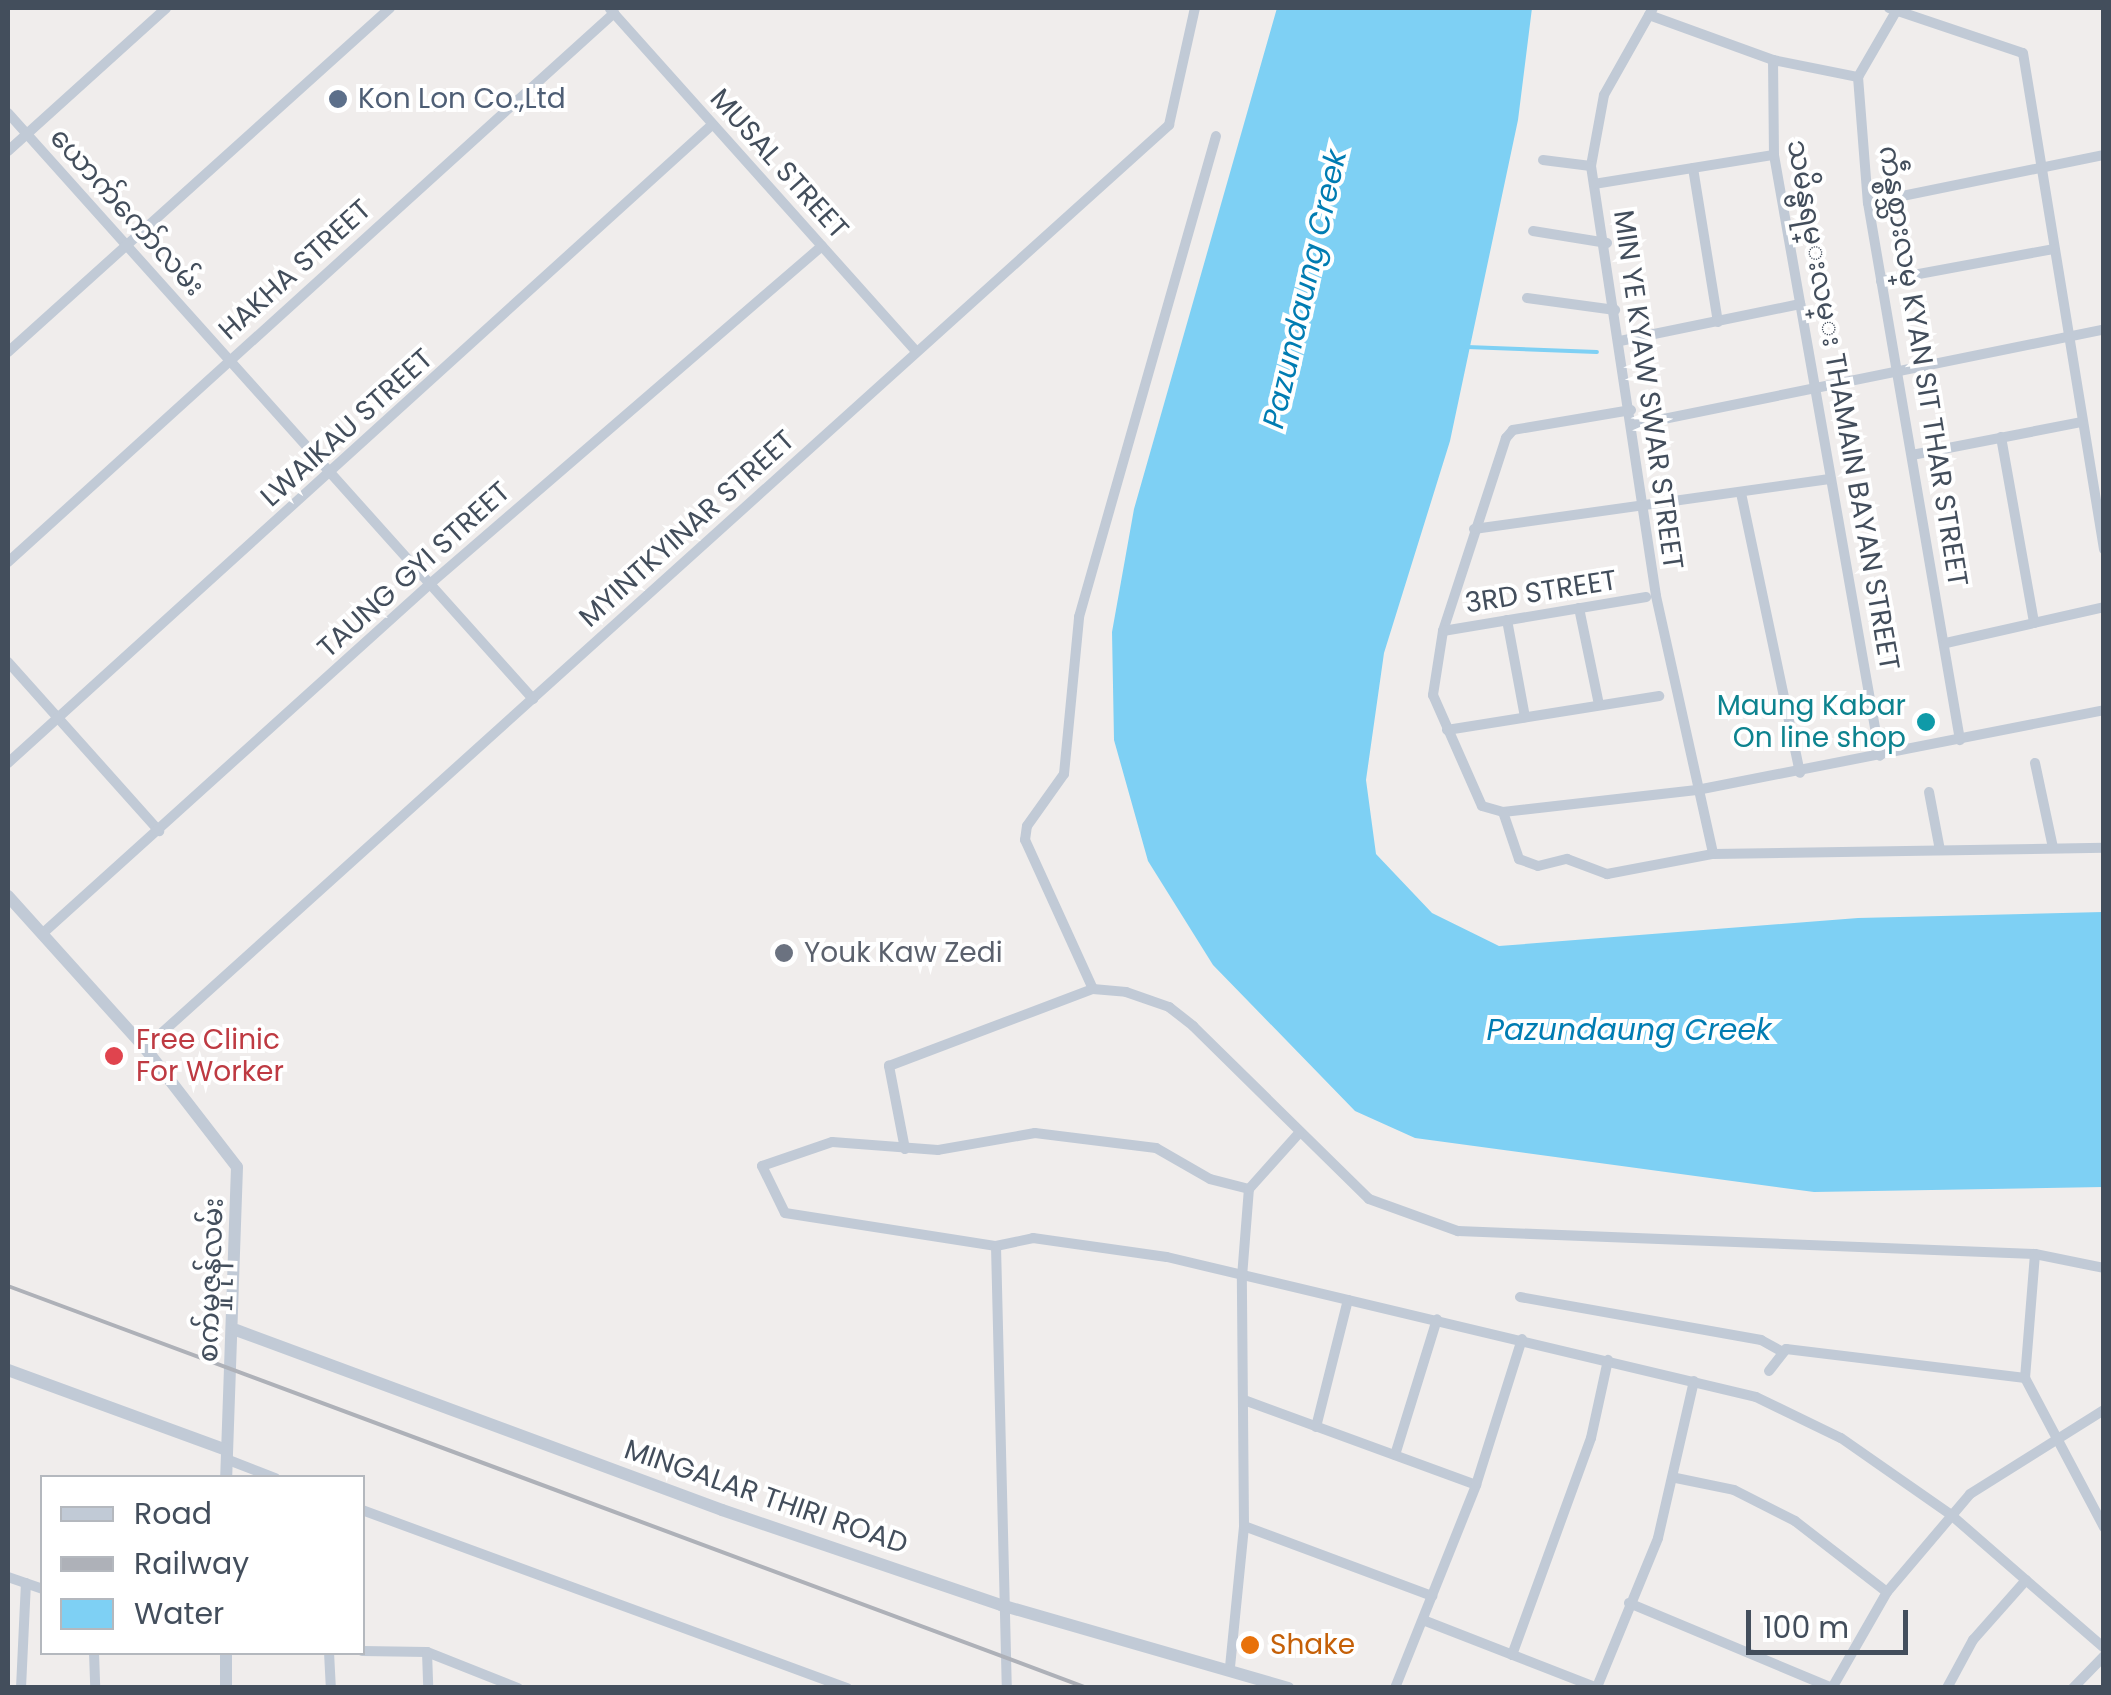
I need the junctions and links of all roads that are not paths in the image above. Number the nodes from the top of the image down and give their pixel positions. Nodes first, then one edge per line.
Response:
1 (166, 8) edge
2 (390, 8) edge
3 (1195, 8) edge
4 (1895, 8) edge
5 (612, 10) edge
6 (1651, 11) edge
7 (1773, 60) junction
8 (1858, 78) junction
9 (8, 113) edge
10 (713, 124) junction
11 (26, 134) junction
12 (1216, 136) dead end
13 (8, 151) edge
14 (1774, 154) junction
15 (2104, 155) edge
16 (1543, 160) dead end
17 (1590, 166) junction
18 (1693, 168) junction
19 (2040, 168) junction
20 (1594, 184) junction
21 (1868, 203) junction
22 (1533, 231) dead end
23 (1606, 243) junction
24 (127, 244) junction
25 (822, 246) junction
26 (2053, 248) junction
27 (1881, 281) junction
28 (1526, 298) dead end
29 (1800, 304) junction
30 (1615, 310) junction
31 (1718, 322) junction
32 (2104, 328) edge
33 (2066, 336) junction
34 (1620, 340) junction
35 (916, 351) junction
36 (8, 352) edge
37 (230, 360) junction
38 (1896, 372) junction
39 (1815, 392) junction
40 (1631, 410) junction
41 (2081, 422) junction
42 (1634, 425) junction
43 (2001, 437) junction
44 (1912, 455) junction
45 (331, 474) junction
46 (1830, 479) junction
47 (1741, 493) junction
48 (1644, 508) junction
49 (1474, 529) junction
50 (2104, 549) edge
51 (8, 562) edge
52 (432, 583) junction
53 (1646, 597) dead end
54 (1580, 608) junction
55 (2104, 608) edge
56 (1507, 620) junction
57 (2034, 623) junction
58 (1443, 631) junction
59 (1946, 643) junction
60 (8, 662) edge
61 (1659, 696) dead end
62 (533, 699) junction
63 (1599, 705) junction
64 (2104, 710) edge
65 (1525, 717) junction
66 (57, 718) junction
67 (1447, 730) junction
68 (1960, 740) junction
69 (1880, 756) junction
70 (8, 762) edge
71 (2035, 763) dead end
72 (1800, 773) junction
73 (1697, 790) junction
74 (1930, 792) dead end
75 (1503, 812) junction
76 (159, 830) junction
77 (2053, 848) junction
78 (2104, 848) edge
79 (1940, 850) junction
80 (1713, 854) junction
81 (8, 896) edge
82 (42, 934) junction
83 (1094, 989) junction
84 (145, 1048) junction
85 (1299, 1134) junction
86 (905, 1149) junction
87 (1249, 1189) junction
88 (996, 1246) junction
89 (2035, 1254) junction
90 (2104, 1268) edge
91 (1242, 1277) junction
92 (1520, 1297) dead end
93 (1348, 1300) junction
94 (1438, 1319) junction
95 (236, 1330) junction
96 (1522, 1339) junction
97 (1781, 1351) junction
98 (1608, 1360) junction
99 (8, 1370) edge
100 (1768, 1371) dead end
101 (2026, 1378) junction
102 (1694, 1381) junction
103 (1244, 1400) junction
104 (2104, 1410) edge
105 (1316, 1426) junction
106 (2054, 1440) junction
107 (227, 1455) junction
108 (1395, 1455) junction
109 (226, 1475) edge
110 (269, 1475) edge
111 (1676, 1478) junction
112 (1476, 1485) junction
113 (365, 1511) edge
114 (1950, 1514) junction
115 (1244, 1526) junction
116 (2104, 1528) edge
117 (8, 1577) edge
118 (2026, 1580) junction
119 (26, 1583) junction
120 (40, 1588) edge
121 (1887, 1592) junction
122 (1432, 1596) junction
123 (1630, 1603) junction
124 (1002, 1605) junction
125 (1422, 1620) junction
126 (2104, 1648) edge
127 (365, 1651) edge
128 (427, 1652) junction
129 (1512, 1654) junction
130 (94, 1655) edge
131 (226, 1655) edge
132 (330, 1655) edge
133 (2104, 1656) edge
134 (1230, 1667) junction
135 (1597, 1687) edge
136 (21, 1688) edge
137 (95, 1688) edge
138 (226, 1688) edge
139 (331, 1688) edge
140 (428, 1688) edge
141 (518, 1688) edge
142 (847, 1688) edge
143 (1007, 1688) edge
144 (1288, 1688) edge
145 (1396, 1688) edge
146 (1832, 1688) edge
147 (1947, 1688) edge
148 (2073, 1688) edge

1 - 11 street
2 - 24 street
3 - 35 street, MYINTKYINAR STREET
4 - 8 street
4 - 19 street
5 - 10 street, MUSAL STREET
5 - 37 street, HAKHA STREET
6 - 7 street
6 - 17 street, MIN YE KYAW SWAR STREET
7 - 8 street
7 - 14 street, သမိန္ဗရမ္းလမ္း THAMAIN BAYAN STREET
8 - 21 street, ကဵန္စစ္သားလမ္ KYAN SIT THAR STREET
9 - 11 street, ယောက်ကော်လမ်း
10 - 25 street, MUSAL STREET
10 - 45 street, LWAIKAU STREET
11 - 13 street
11 - 24 street, ယောက်ကော်လမ်း
12 - 83 street
14 - 18 street
14 - 29 street, သမိန္ဗရမ္းလမ္း THAMAIN BAYAN STREET
15 - 19 street
16 - 17 street
17 - 20 street, MIN YE KYAW SWAR STREET
18 - 20 street
18 - 31 street
19 - 21 street
19 - 26 street
20 - 23 street, MIN YE KYAW SWAR STREET
21 - 27 street, ကဵန္စစ္သားလမ္ KYAN SIT THAR STREET
22 - 23 street
23 - 30 street, MIN YE KYAW SWAR STREET
24 - 36 street
24 - 37 street, ယောက်ကော်လမ်း
25 - 35 street, MUSAL STREET
25 - 52 street, TAUNG GYI STREET
26 - 27 street
26 - 33 street
27 - 38 street, ကဵန္စစ္သားလမ္ KYAN SIT THAR STREET
28 - 30 street
29 - 31 street
29 - 39 street, သမိန္ဗရမ္းလမ္း THAMAIN BAYAN STREET
30 - 34 street, MIN YE KYAW SWAR STREET
31 - 34 street
32 - 33 street
33 - 38 street
33 - 41 street
34 - 40 street, MIN YE KYAW SWAR STREET
35 - 62 street, MYINTKYINAR STREET
37 - 45 street, ယောက်ကော်လမ်း
37 - 51 street, HAKHA STREET
38 - 39 street
38 - 44 street, ကဵန္စစ္သားလမ္ KYAN SIT THAR STREET
39 - 42 street
39 - 46 street, သမိန္ဗရမ္းလမ္း THAMAIN BAYAN STREET
40 - 42 street, MIN YE KYAW SWAR STREET
40 - 49 street
41 - 43 street
41 - 50 street
42 - 48 street, MIN YE KYAW SWAR STREET
43 - 44 street
43 - 57 street
44 - 59 street, ကဵန္စစ္သားလမ္ KYAN SIT THAR STREET
45 - 52 street, ယောက်ကော်လမ်း
45 - 66 street, LWAIKAU STREET
46 - 47 street
46 - 69 street, သမိန္ဗရမ္းလမ္း THAMAIN BAYAN STREET
47 - 48 street
47 - 72 street
48 - 49 street
48 - 73 street, MIN YE KYAW SWAR STREET
49 - 58 street
52 - 62 street, ယောက်ကော်လမ်း
52 - 76 street, TAUNG GYI STREET
53 - 54 street, 3RD STREET
54 - 56 street, 3RD STREET
54 - 63 street
55 - 57 street
56 - 58 street, 3RD STREET
56 - 65 street
57 - 59 street
58 - 67 street
59 - 68 street, ကဵန္စစ္သားလမ္ KYAN SIT THAR STREET
60 - 66 street
61 - 63 street
62 - 84 street, MYINTKYINAR STREET
63 - 65 street
64 - 68 street
65 - 67 street
66 - 70 street, LWAIKAU STREET
66 - 76 street
67 - 75 street
68 - 69 street
69 - 72 street
71 - 77 street
72 - 73 street
73 - 75 street
73 - 80 street, MIN YE KYAW SWAR STREET
74 - 79 street
75 - 80 street
76 - 82 street, TAUNG GYI STREET
77 - 78 street
77 - 79 street
79 - 80 street
81 - 82 street, စက်မှုဇုန်လမ်း
82 - 84 street, စက်မှုဇုန်လမ်း
83 - 85 street
83 - 86 street
84 - 95 street, စက်မှုဇုန်လမ်း
85 - 87 street
85 - 89 street
86 - 87 street
86 - 88 street
87 - 91 street
88 - 91 street
88 - 124 street
89 - 90 street
89 - 101 street
91 - 93 street
91 - 103 street
92 - 97 street
93 - 94 street
93 - 105 street
94 - 96 street
94 - 108 street
95 - 107 street, စက်မှုဇုန်လမ်း
95 - 124 street, MINGALAR THIRI ROAD
96 - 98 street
96 - 112 street
97 - 100 street
97 - 101 street
98 - 102 street
98 - 129 street
99 - 107 street
101 - 106 street
102 - 111 street
102 - 114 street
103 - 105 street
103 - 115 street
104 - 106 street
105 - 108 street
106 - 114 street
106 - 116 street
107 - 109 street, စက်မှုဇုန်လမ်း
107 - 110 street
108 - 112 street
111 - 121 street
111 - 123 street
112 - 122 street
113 - 142 street
114 - 118 street
114 - 121 street
115 - 122 street
115 - 134 street
117 - 119 street
118 - 126 street
118 - 147 street
119 - 120 street
119 - 136 street
121 - 146 street
122 - 125 street
123 - 135 street
123 - 146 street
124 - 134 street, MINGALAR THIRI ROAD
124 - 143 street
125 - 129 street
125 - 145 street
127 - 128 street
128 - 140 street
128 - 141 street
129 - 135 street
130 - 137 street
131 - 138 street
132 - 139 street
133 - 148 street
134 - 144 street, MINGALAR THIRI ROAD

